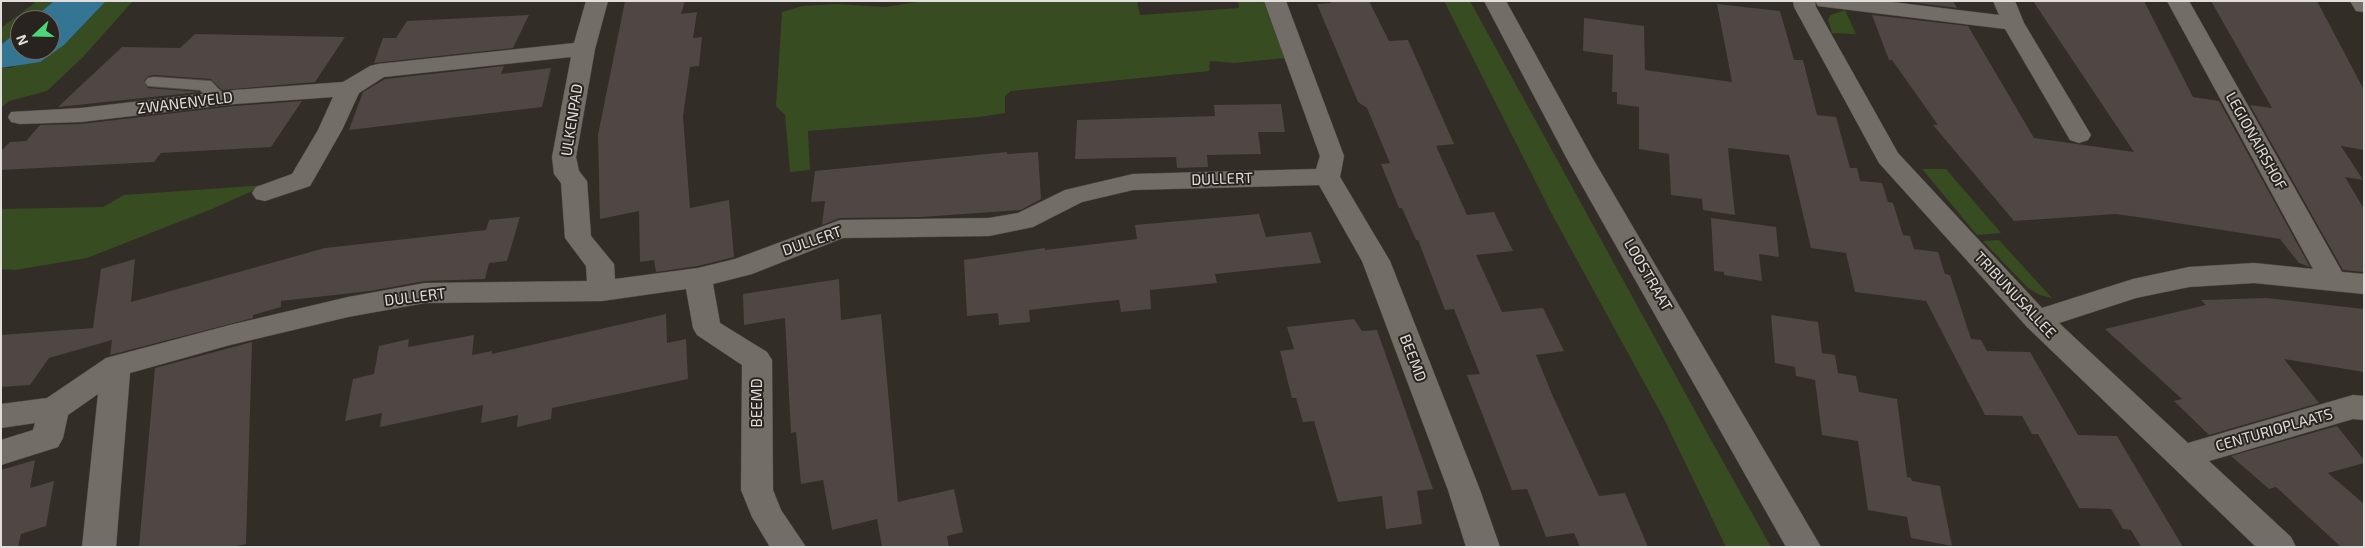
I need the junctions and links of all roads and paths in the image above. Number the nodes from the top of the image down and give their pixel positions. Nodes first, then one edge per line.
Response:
1 (597, 1) edge
2 (1275, 1) edge
3 (1495, 1) edge
4 (1804, 1) edge
5 (1826, 1) edge
6 (2004, 1) edge
7 (2178, 1) edge
8 (2361, 1) edge
9 (2364, 6) edge
10 (2013, 23) junction
11 (584, 49) junction
12 (154, 82) dead end
13 (349, 89) junction
14 (220, 99) junction
15 (20, 117) dead end
16 (2079, 135) dead end
17 (1327, 176) junction
18 (265, 193) dead end
19 (698, 278) junction
20 (2332, 280) junction
21 (2364, 284) edge
22 (602, 291) junction
23 (2037, 320) junction
24 (116, 366) junction
25 (2364, 408) edge
26 (54, 409) junction
27 (1, 416) edge
28 (1, 453) edge
29 (2185, 456) junction
30 (98, 547) edge
31 (789, 547) edge
32 (1483, 547) edge
33 (1804, 547) edge
34 (2279, 547) edge

1 - 11 street, ULKENPAD
2 - 17 street
3 - 33 street, LOOSTRAAT
4 - 23 street, TRIBUNUSALLEE
5 - 10 street
6 - 10 street
7 - 20 street, LEGIONAIRSHOF
8 - 9 street
10 - 16 street
11 - 13 street, ZWANENVELD
11 - 22 street, ULKENPAD
12 - 14 lane
13 - 14 street, ZWANENVELD
13 - 18 street
14 - 15 street, ZWANENVELD
17 - 19 street, DULLERT
17 - 32 street, BEEMD
19 - 22 street, DULLERT
19 - 31 street, BEEMD
20 - 21 street
20 - 23 street
22 - 24 street, DULLERT
23 - 29 street, TRIBUNUSALLEE
24 - 26 street, DULLERT
24 - 30 street
25 - 29 street, CENTURIOPLAATS
26 - 27 street, DULLERT
26 - 28 street
29 - 34 street, TRIBUNUSALLEE

